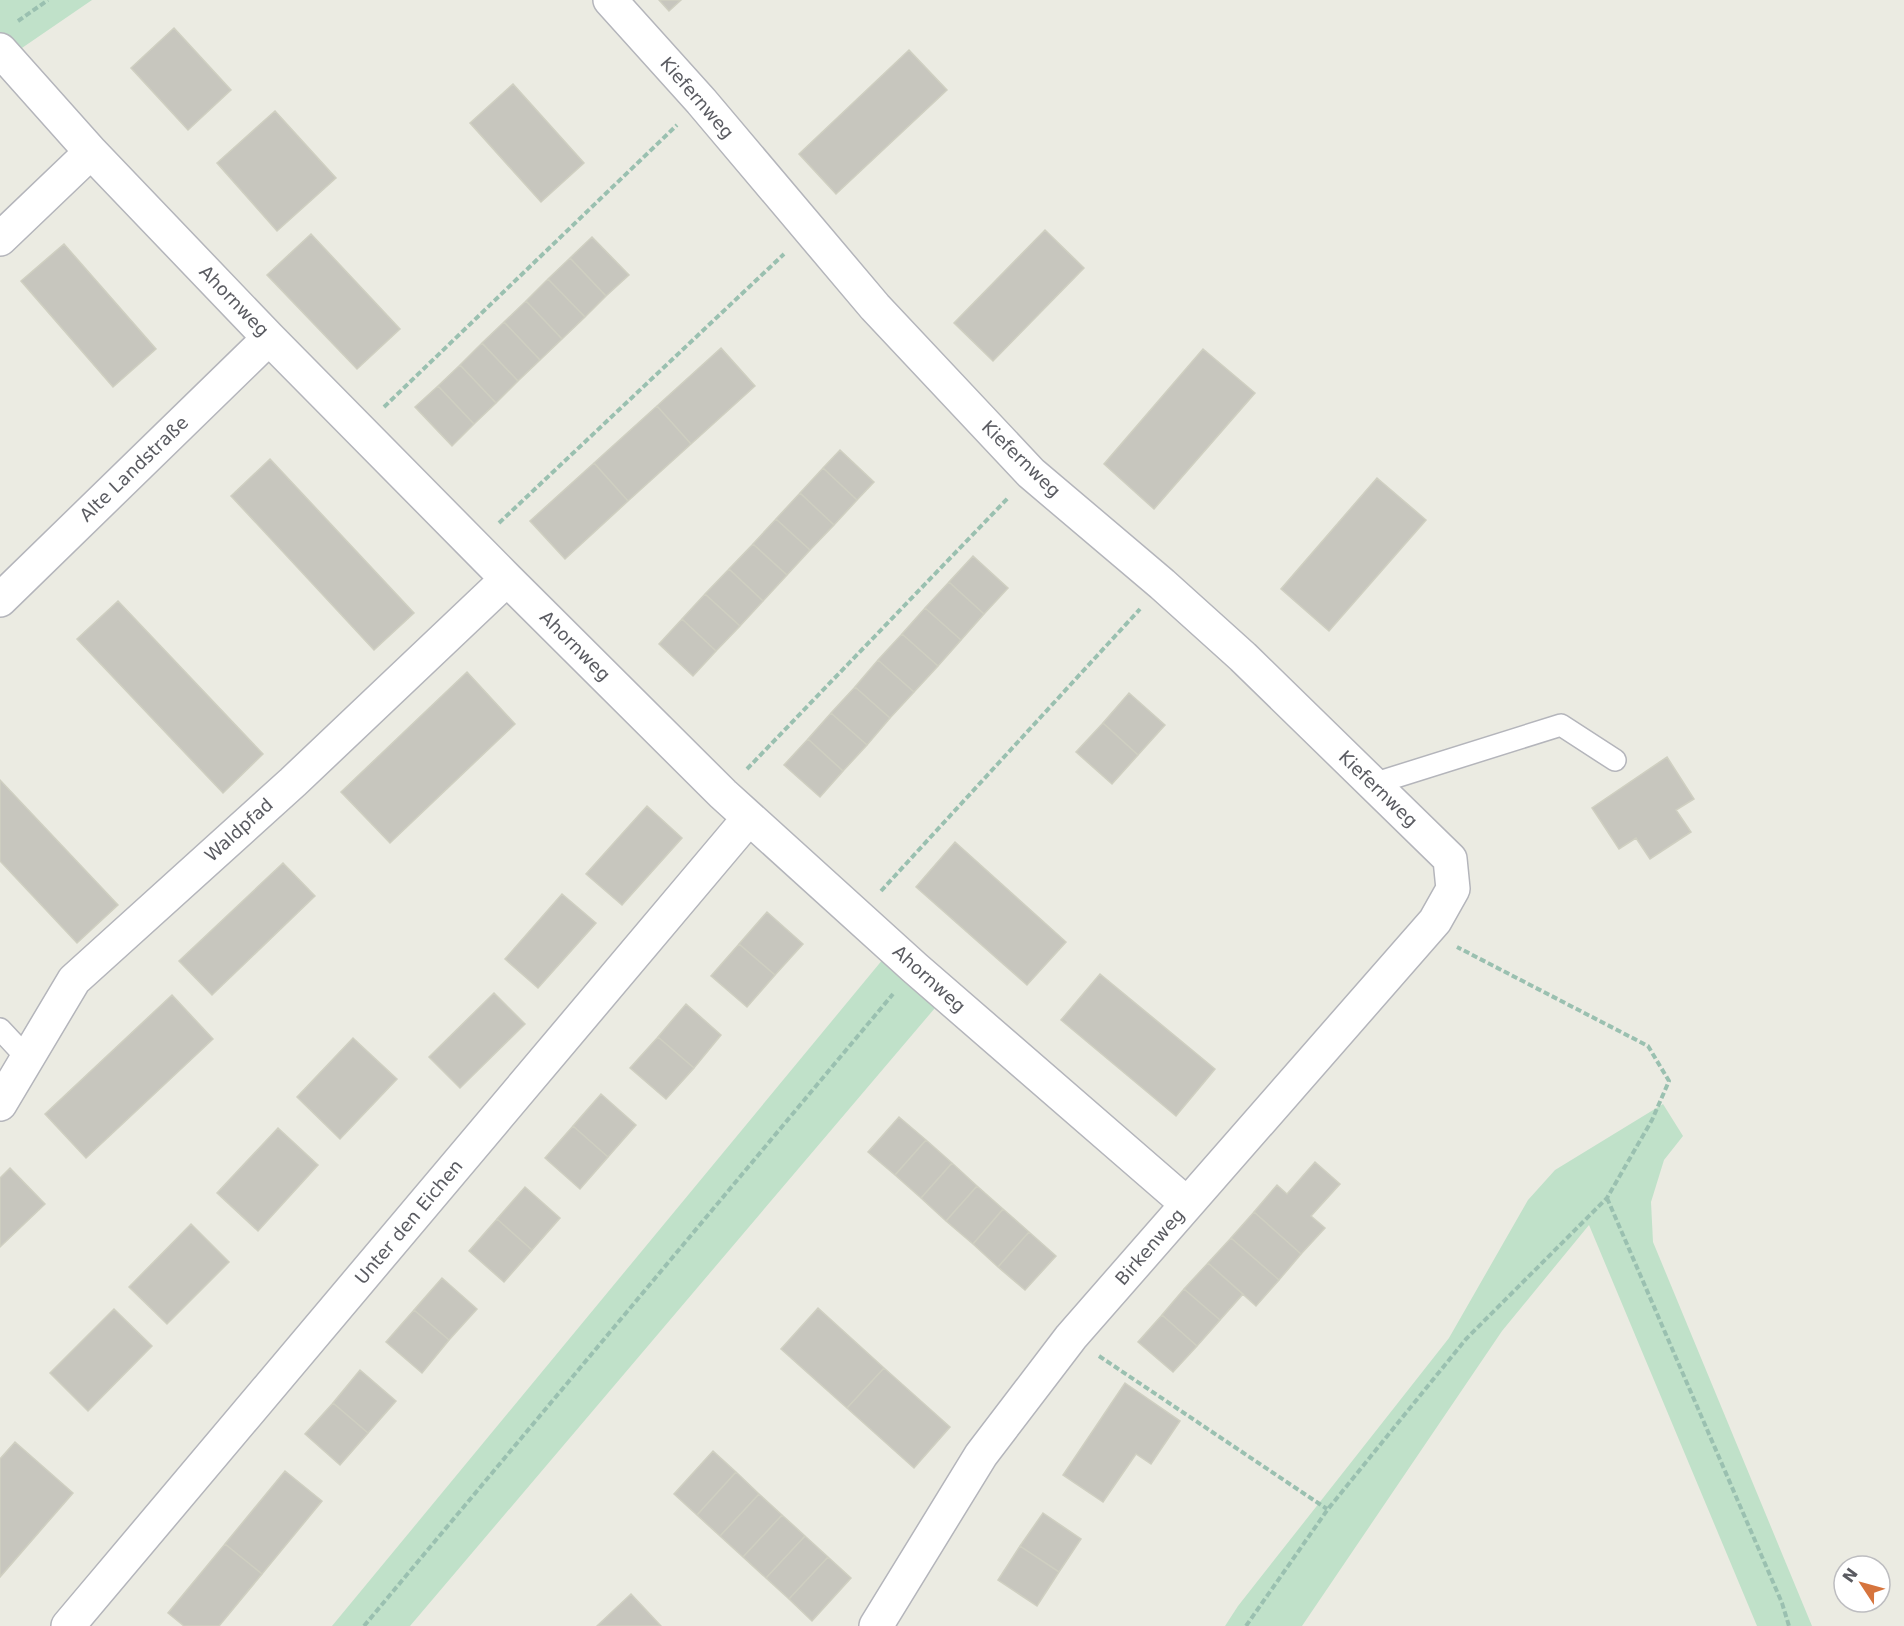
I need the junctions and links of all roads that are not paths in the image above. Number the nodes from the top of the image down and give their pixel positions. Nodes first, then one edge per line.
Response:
1 (610, 0) edge
2 (5, 38) edge
3 (91, 152) junction
4 (0, 238) edge
5 (269, 338) junction
6 (507, 579) junction
7 (0, 600) edge
8 (1615, 760) dead end
9 (1373, 784) junction
10 (749, 818) junction
11 (1453, 889) joint
12 (0, 1029) edge
13 (28, 1059) junction
14 (0, 1104) edge
15 (1187, 1204) junction
16 (68, 1626) edge
17 (876, 1626) edge

1 - 9 street, Kiefernweg
2 - 3 street, Ahornweg
3 - 4 street
3 - 5 street, Ahornweg
5 - 6 street, Ahornweg
5 - 7 street, Alte Landstraße
6 - 10 street, Ahornweg
6 - 13 street, Waldpfad
8 - 9 lane
9 - 11 street, Kiefernweg
10 - 15 street, Ahornweg
10 - 16 street, Unter den Eichen
11 - 15 street, Birkenweg
12 - 13 lane
13 - 14 street, Waldpfad
15 - 17 street, Birkenweg

